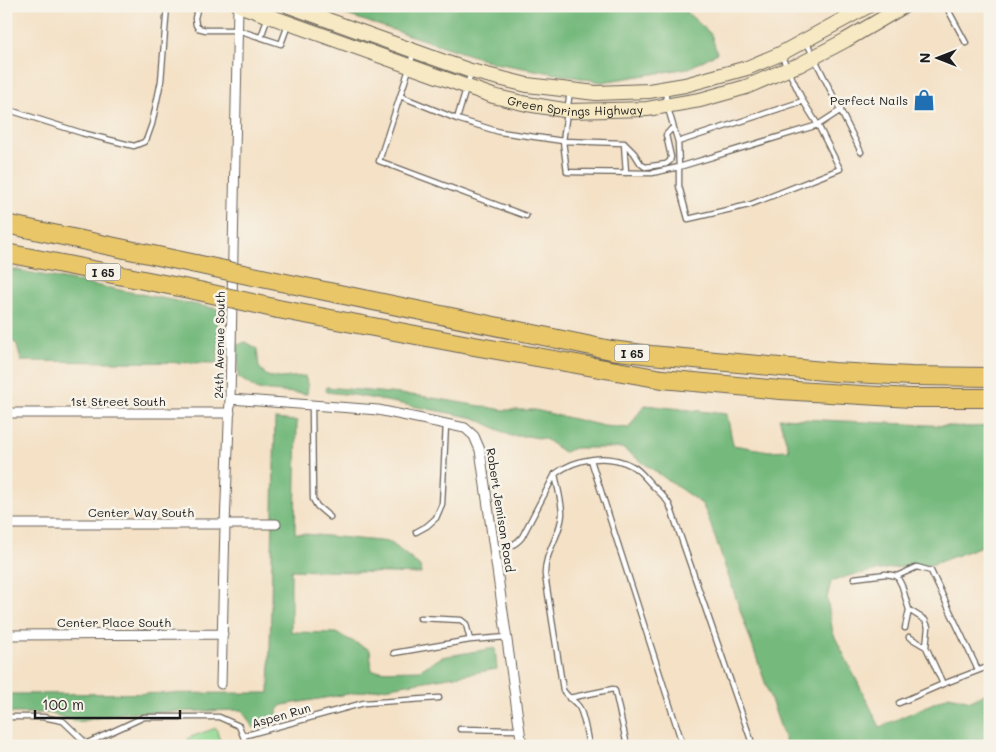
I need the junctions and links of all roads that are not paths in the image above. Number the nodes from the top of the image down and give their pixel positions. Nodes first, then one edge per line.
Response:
1 (167, 6) edge
2 (198, 6) edge
3 (240, 6) edge
4 (289, 6) edge
5 (868, 6) edge
6 (904, 6) edge
7 (946, 6) edge
8 (268, 16) junction
9 (289, 23) junction
10 (238, 30) junction
11 (261, 37) junction
12 (805, 40) junction
13 (966, 43) dead end
14 (413, 51) junction
15 (780, 54) junction
16 (813, 57) junction
17 (410, 66) junction
18 (788, 69) junction
19 (471, 71) junction
20 (466, 86) junction
21 (665, 88) junction
22 (570, 90) junction
23 (400, 96) junction
24 (803, 101) junction
25 (667, 105) junction
26 (6, 109) edge
27 (567, 110) junction
28 (841, 110) junction
29 (457, 119) junction
30 (818, 126) junction
31 (673, 127) junction
32 (563, 141) junction
33 (678, 142) junction
34 (624, 143) junction
35 (861, 152) dead end
36 (678, 167) junction
37 (626, 173) junction
38 (526, 216) dead end
39 (6, 224) edge
40 (6, 254) edge
41 (990, 377) edge
42 (990, 398) edge
43 (230, 399) junction
44 (312, 405) junction
45 (6, 413) edge
46 (230, 413) junction
47 (446, 424) junction
48 (591, 460) junction
49 (555, 474) junction
50 (330, 517) dead end
51 (6, 524) edge
52 (276, 524) dead end
53 (226, 525) junction
54 (416, 532) dead end
55 (494, 549) junction
56 (897, 576) junction
57 (854, 578) dead end
58 (909, 610) junction
59 (420, 618) dead end
60 (905, 628) dead end
61 (223, 634) junction
62 (6, 635) edge
63 (507, 637) junction
64 (909, 637) dead end
65 (470, 640) junction
66 (926, 647) junction
67 (394, 653) dead end
68 (990, 666) edge
69 (978, 670) junction
70 (221, 684) dead end
71 (943, 684) junction
72 (439, 698) dead end
73 (569, 698) junction
74 (899, 703) dead end
75 (6, 717) edge
76 (460, 729) dead end
77 (520, 730) junction
78 (243, 736) junction
79 (84, 745) edge
80 (247, 746) edge
81 (522, 746) edge
82 (589, 746) edge
83 (625, 746) edge
84 (683, 746) edge
85 (754, 746) edge

1 - 26 lane
2 - 10 lane
3 - 8 main road, Green Springs Highway
3 - 10 street, 24th Avenue South
4 - 14 main road, Green Springs Highway
5 - 12 main road, Green Springs Highway
6 - 16 main road, Green Springs Highway
7 - 13 lane
8 - 9 main road, Green Springs Highway
8 - 11 lane
9 - 11 lane
9 - 17 main road, Green Springs Highway
10 - 11 lane
10 - 43 street, 24th Avenue South
12 - 15 main road, Green Springs Highway
12 - 16 lane
14 - 17 lane
14 - 19 main road, Green Springs Highway
15 - 18 lane
15 - 21 main road, Green Springs Highway
16 - 18 main road, Green Springs Highway
16 - 28 lane
17 - 20 main road, Green Springs Highway
17 - 23 lane
18 - 24 lane
18 - 25 main road, Green Springs Highway
19 - 20 lane
19 - 22 main road, Green Springs Highway
20 - 27 main road, Green Springs Highway
20 - 29 lane
21 - 22 main road, Green Springs Highway
21 - 25 lane
22 - 27 lane
23 - 29 lane
23 - 38 lane
24 - 30 lane
24 - 33 lane
25 - 27 main road, Green Springs Highway
25 - 31 lane
27 - 32 lane
28 - 30 lane
28 - 35 lane
29 - 32 lane
30 - 36 lane
30 - 36 lane
31 - 33 lane
31 - 34 lane
32 - 34 lane
32 - 37 lane
33 - 36 lane
34 - 37 lane
36 - 37 lane
39 - 41 highway, I 65, bridge
40 - 42 highway, I 65, bridge
43 - 44 street, Robert Jemison Road
43 - 46 street, 24th Avenue South
44 - 47 street, Robert Jemison Road
44 - 50 lane
45 - 46 street, 1st Street South
46 - 53 street, 24th Avenue South
47 - 54 lane
47 - 55 street, Robert Jemison Road
48 - 49 lane
48 - 84 lane
48 - 85 lane
49 - 55 lane
49 - 73 lane
51 - 53 street, Center Way South
52 - 53 street, Center Way South
53 - 61 street, 24th Avenue South
55 - 63 street, Robert Jemison Road
56 - 57 lane
56 - 58 lane
56 - 69 lane
58 - 60 lane
58 - 66 lane
59 - 65 lane
61 - 62 street, Center Place South
61 - 70 street, 24th Avenue South
63 - 65 lane
63 - 77 street, Robert Jemison Road
64 - 66 lane
65 - 67 lane
66 - 71 lane
68 - 69 lane
69 - 71 lane
71 - 74 lane
72 - 78 lane, Aspen Run
73 - 82 lane
73 - 83 lane
75 - 79 lane
76 - 77 lane
77 - 81 street, Robert Jemison Road
78 - 79 lane, Aspen Run
78 - 80 lane

